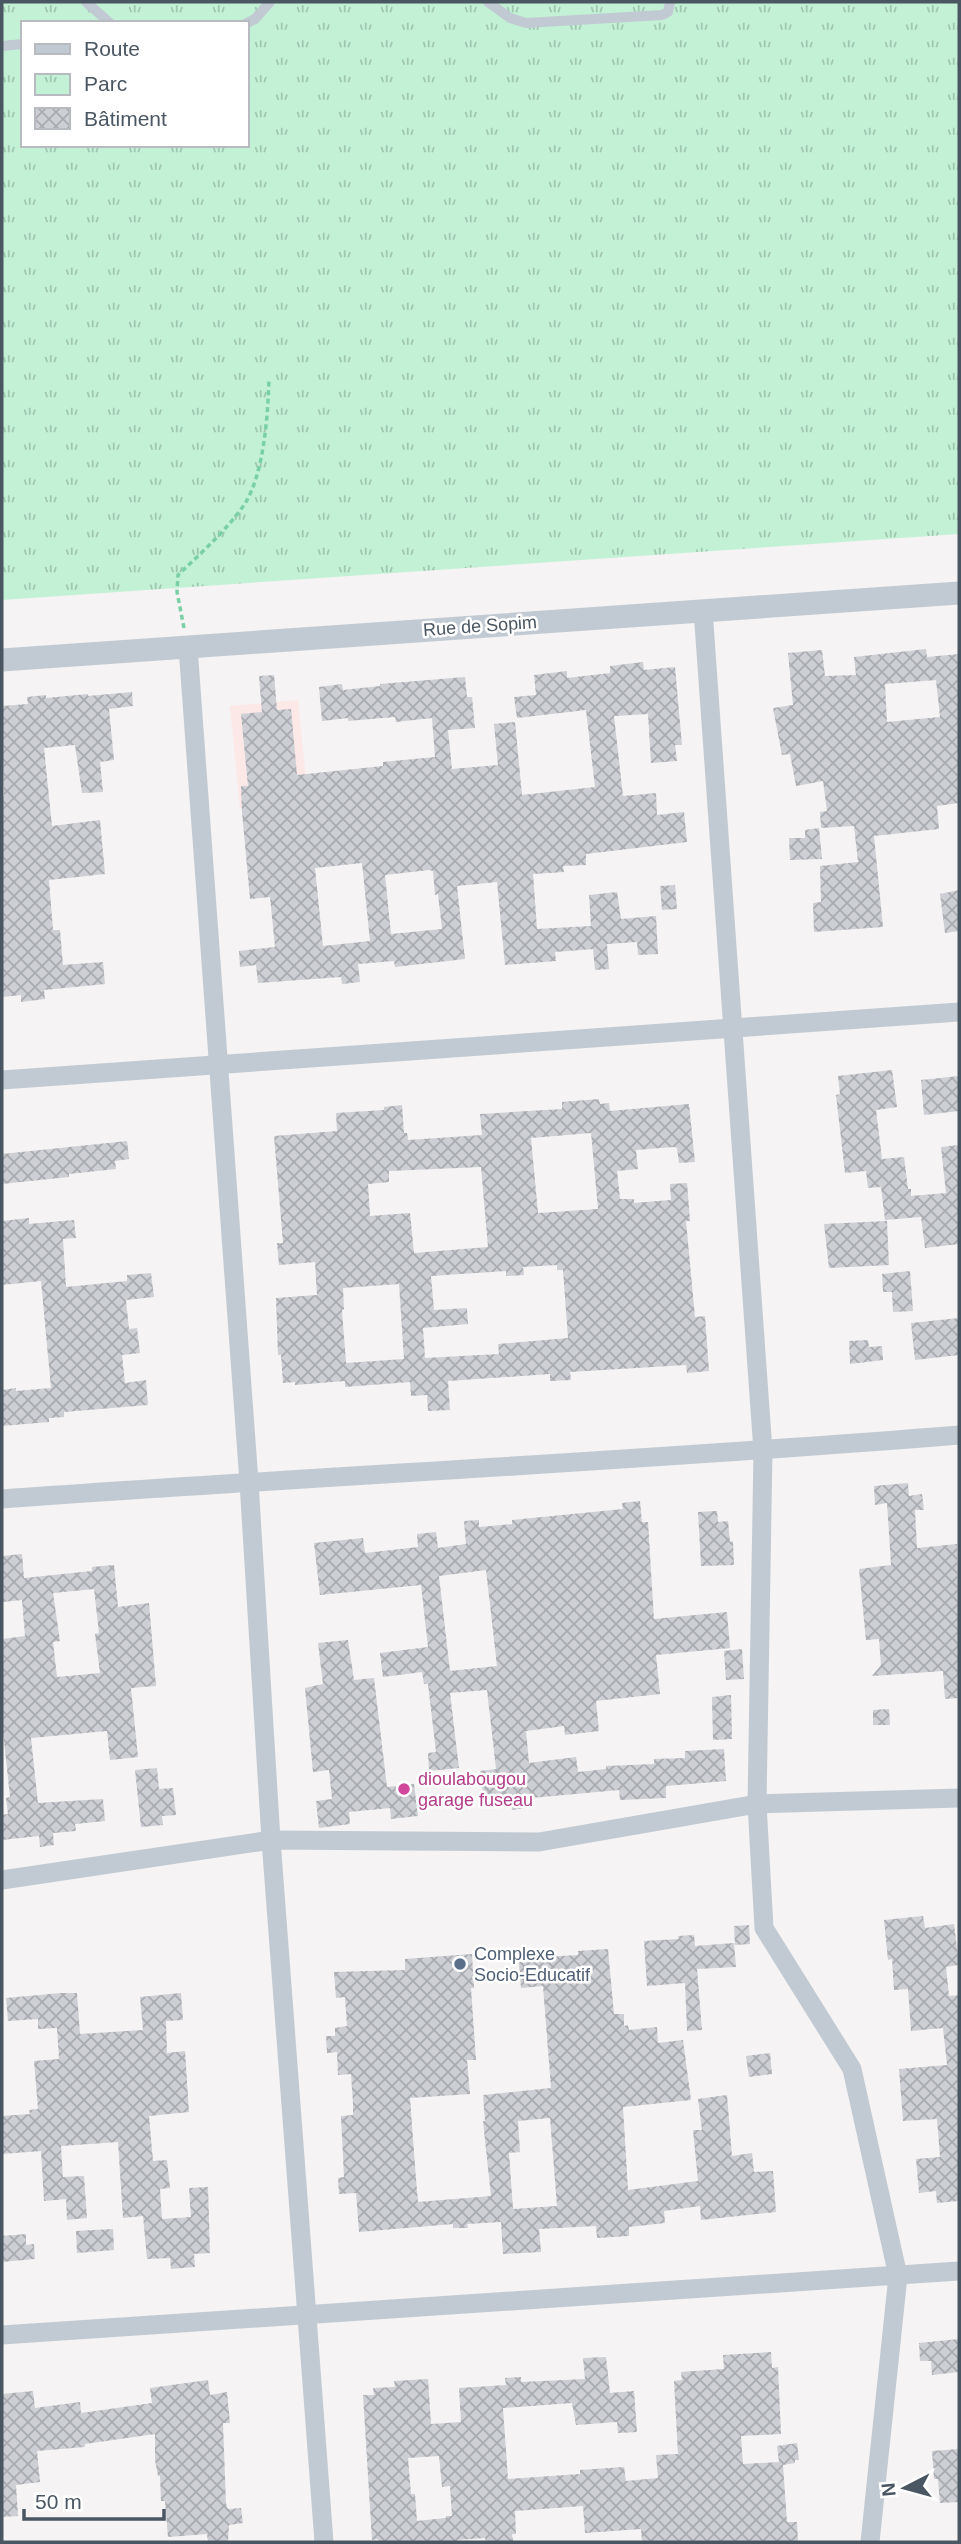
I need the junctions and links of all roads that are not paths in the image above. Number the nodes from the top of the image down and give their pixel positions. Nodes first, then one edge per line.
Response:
1 (86, 2) edge
2 (270, 2) edge
3 (488, 2) edge
4 (670, 2) edge
5 (108, 21) edge
6 (248, 22) edge
7 (21, 44) edge
8 (2, 46) edge
9 (959, 593) edge
10 (703, 610) junction
11 (188, 647) junction
12 (2, 660) edge
13 (959, 1012) edge
14 (733, 1027) junction
15 (218, 1064) junction
16 (2, 1080) edge
17 (959, 1435) edge
18 (763, 1451) junction
19 (248, 1482) junction
20 (2, 1499) edge
21 (959, 1798) edge
22 (757, 1804) junction
23 (271, 1840) junction
24 (2, 1880) edge
25 (959, 2271) edge
26 (898, 2276) junction
27 (309, 2314) junction
28 (2, 2336) edge
29 (324, 2542) edge
30 (870, 2542) edge

1 - 5 lane
2 - 6 lane
3 - 4 lane
7 - 8 lane
9 - 10 street, Rue de Sopim
10 - 11 street, Rue de Sopim
10 - 14 street
11 - 12 street, Rue de Sopim
11 - 15 street
13 - 14 street
14 - 15 street
14 - 18 street
15 - 16 street
15 - 19 street
17 - 18 street
18 - 19 street
18 - 22 street
19 - 20 street
19 - 23 street
21 - 22 street
22 - 23 street
22 - 26 street
23 - 24 street
23 - 27 street
25 - 26 street
26 - 27 street
26 - 30 street
27 - 28 street
27 - 29 street

